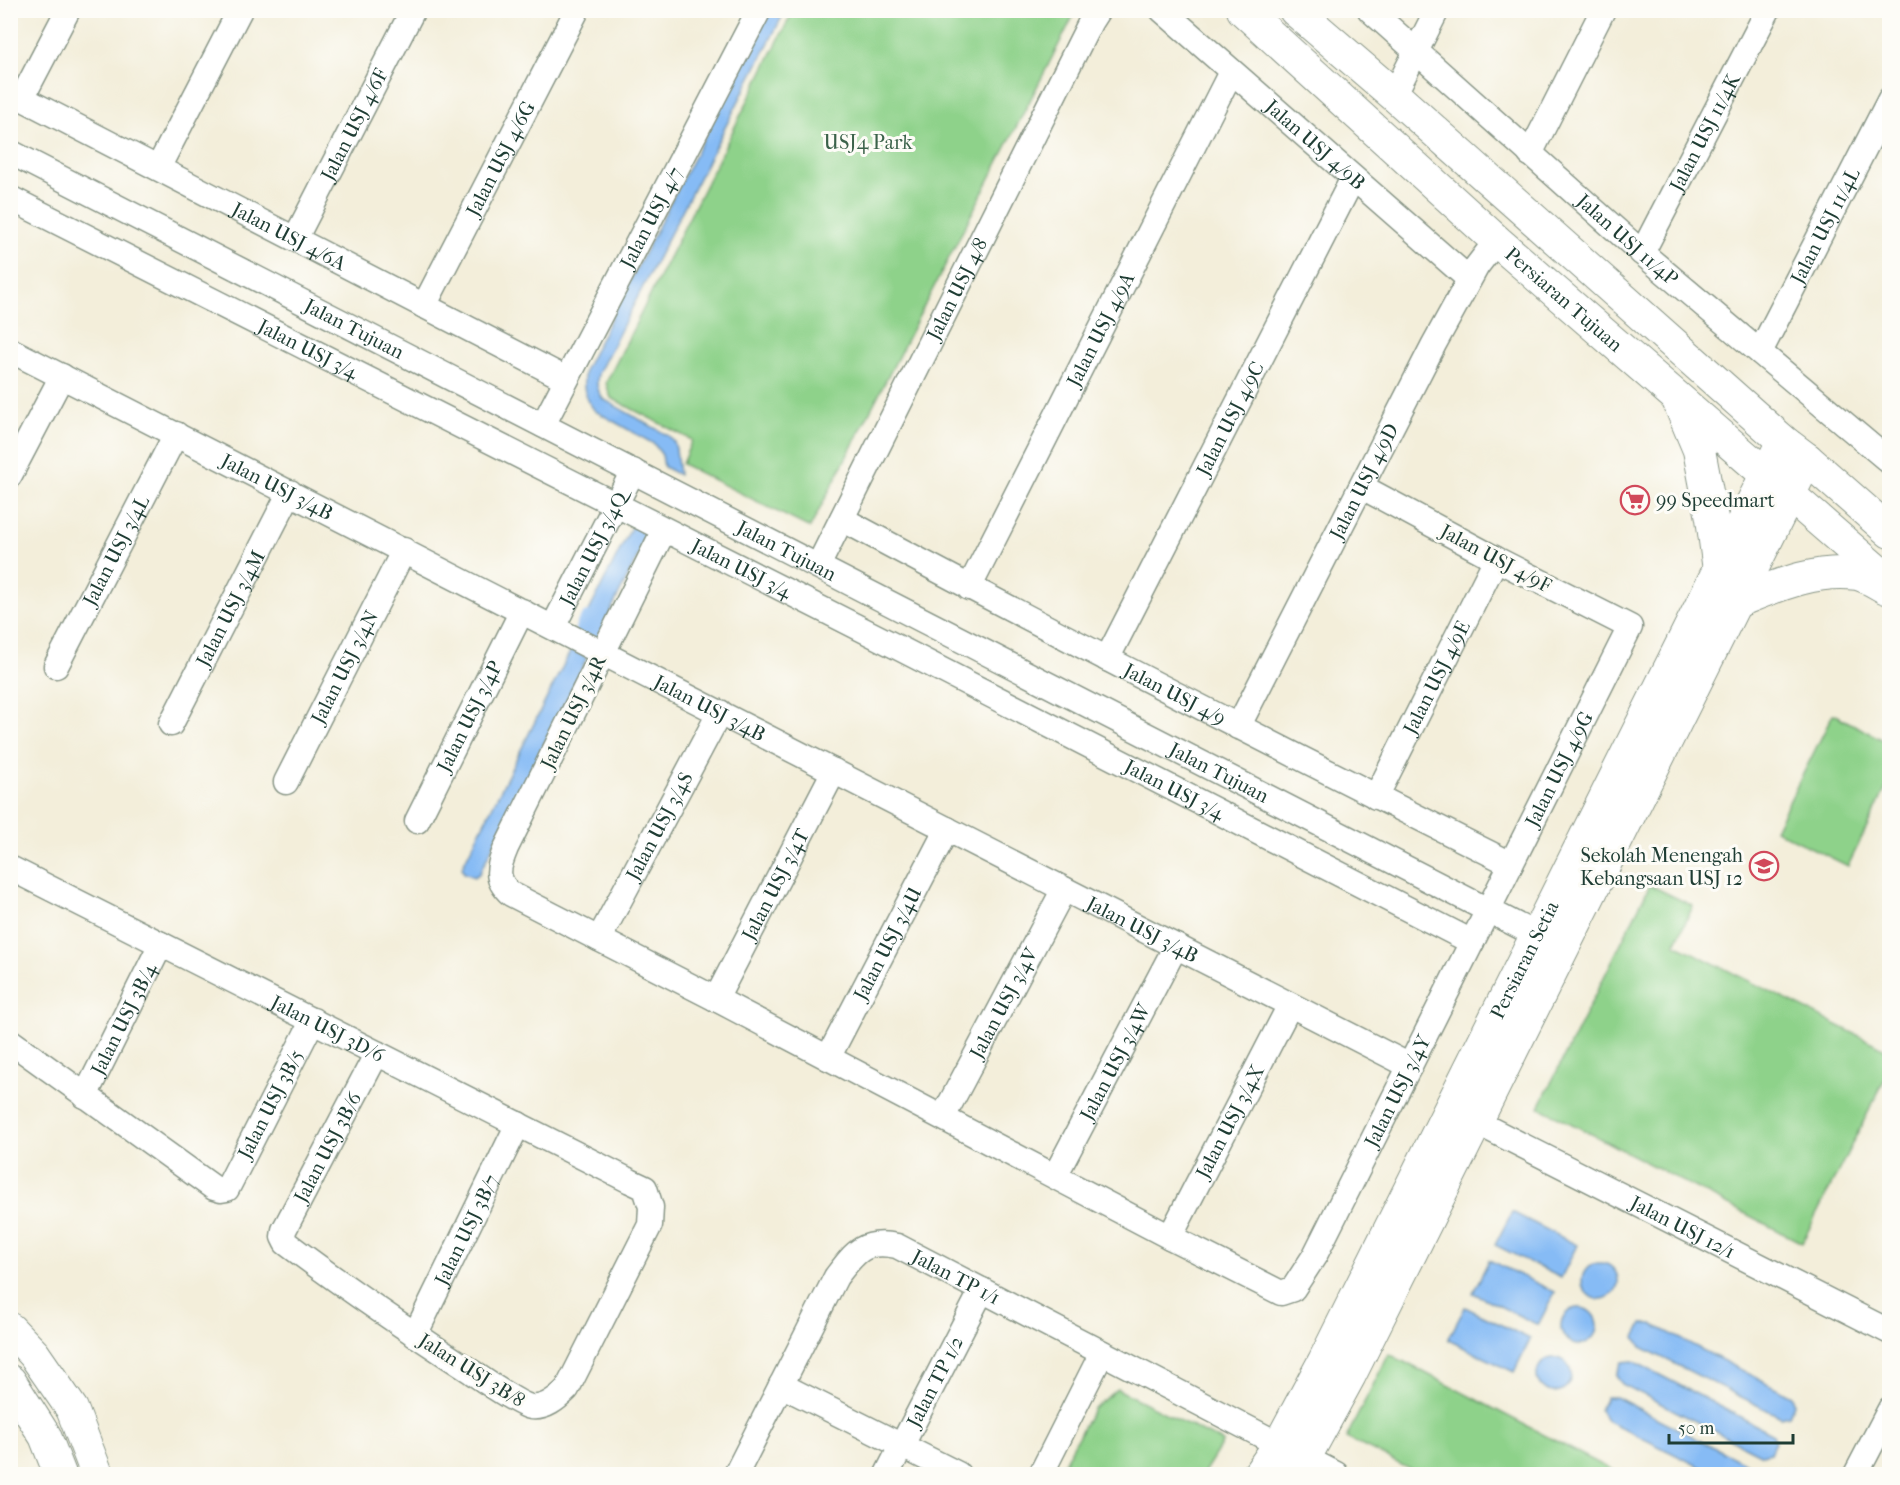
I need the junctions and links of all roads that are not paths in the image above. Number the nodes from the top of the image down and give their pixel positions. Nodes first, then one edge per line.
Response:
1 (68, 10) edge
2 (240, 10) edge
3 (413, 10) edge
4 (577, 10) edge
5 (759, 10) edge
6 (1098, 10) edge
7 (1162, 10) edge
8 (1243, 10) edge
9 (1295, 10) edge
10 (1370, 10) edge
11 (1437, 10) edge
12 (1603, 10) edge
13 (1768, 10) edge
14 (1416, 52) junction
15 (1231, 72) junction
16 (16, 95) edge
17 (1394, 95) junction
18 (1890, 99) edge
19 (10, 152) edge
20 (1530, 154) junction
21 (158, 168) junction
22 (1353, 178) junction
23 (10, 198) edge
24 (295, 239) junction
25 (1498, 242) junction
26 (1642, 253) junction
27 (1469, 279) junction
28 (424, 306) junction
29 (10, 350) edge
30 (1760, 352) junction
31 (62, 376) junction
32 (566, 379) junction
33 (1675, 394) junction
34 (543, 424) junction
35 (176, 434) junction
36 (1795, 450) junction
37 (1886, 450) edge
38 (633, 471) junction
39 (1767, 474) junction
40 (10, 475) edge
41 (1362, 487) junction
42 (290, 492) junction
43 (1790, 494) junction
44 (616, 505) junction
45 (842, 519) junction
46 (663, 530) junction
47 (1890, 532) edge
48 (404, 550) junction
49 (1496, 559) junction
50 (818, 566) junction
51 (1719, 570) junction
52 (1890, 582) edge
53 (969, 588) junction
54 (1890, 589) edge
55 (1736, 602) junction
56 (522, 611) junction
57 (553, 627) junction
58 (1630, 627) joint
59 (602, 652) junction
60 (1107, 659) junction
61 (56, 666) dead end
62 (720, 712) junction
63 (171, 724) dead end
64 (1238, 727) junction
65 (834, 771) junction
66 (286, 782) dead end
67 (1376, 796) junction
68 (417, 821) dead end
69 (947, 829) junction
70 (1511, 864) junction
71 (13, 876) edge
72 (1064, 889) junction
73 (511, 894) joint
74 (1488, 911) junction
75 (599, 939) junction
76 (1472, 942) junction
77 (1549, 942) junction
78 (161, 944) junction
79 (1176, 946) junction
80 (716, 999) junction
81 (1290, 1005) junction
82 (313, 1020) junction
83 (10, 1041) edge
84 (377, 1053) junction
85 (828, 1058) junction
86 (1410, 1066) junction
87 (85, 1096) junction
88 (944, 1117) junction
89 (1443, 1122) junction
90 (1476, 1122) junction
91 (518, 1124) junction
92 (1055, 1176) junction
93 (645, 1188) joint
94 (1170, 1237) junction
95 (286, 1243) joint
96 (982, 1290) junction
97 (10, 1329) edge
98 (1890, 1332) edge
99 (416, 1335) junction
100 (1102, 1353) junction
101 (10, 1381) edge
102 (781, 1385) junction
103 (1890, 1409) edge
104 (902, 1446) junction
105 (1293, 1459) edge
106 (60, 1474) edge
107 (97, 1474) edge
108 (736, 1474) edge
109 (887, 1474) edge
110 (958, 1474) edge
111 (1041, 1474) edge
112 (1259, 1474) edge
113 (1336, 1474) edge
114 (1856, 1474) edge

1 - 16 street
2 - 21 street
3 - 24 street, Jalan USJ 4/6F
4 - 28 street, Jalan USJ 4/6G
5 - 32 street, Jalan USJ 4/7
6 - 45 street, Jalan USJ 4/8
7 - 15 street, Jalan USJ 4/9B
8 - 25 main road, Persiaran Tujuan
9 - 17 main road, Persiaran Tujuan
10 - 14 street, Jalan USJ 11/4P
11 - 14 street
12 - 20 street
13 - 26 street, Jalan USJ 11/4K
14 - 17 street
14 - 20 street, Jalan USJ 11/4P
15 - 22 street, Jalan USJ 4/9B
15 - 53 street, Jalan USJ 4/9A
16 - 21 street, Jalan USJ 4/6A
17 - 36 main road, Persiaran Tujuan
18 - 30 street, Jalan USJ 11/4L
19 - 34 street, Jalan Tujuan
20 - 26 street, Jalan USJ 11/4P
21 - 24 street, Jalan USJ 4/6A
22 - 27 street, Jalan USJ 4/9B
22 - 60 street, Jalan USJ 4/9C
23 - 44 street, Jalan USJ 3/4
24 - 28 street, Jalan USJ 4/6A
25 - 27 street, Jalan USJ 4/9D
25 - 33 main road, Persiaran Tujuan
26 - 30 street, Jalan USJ 11/4P
27 - 41 street, Jalan USJ 4/9D
28 - 32 street, Jalan USJ 4/6A
29 - 31 street, Jalan USJ 3/4B
30 - 37 street, Jalan USJ 11/4P
31 - 35 street, Jalan USJ 3/4B
31 - 40 street
32 - 34 street, Jalan USJ 4/7
33 - 39 main road, Persiaran Tujuan
33 - 51 main road
34 - 38 street, Jalan Tujuan
35 - 42 street, Jalan USJ 3/4B
35 - 61 street, Jalan USJ 3/4L
36 - 39 main road, Persiaran Setia
36 - 43 main road, Persiaran Setia
36 - 47 main road, Persiaran Tujuan
38 - 44 street, Jalan USJ 3/4Q
38 - 50 street, Jalan Tujuan
39 - 43 main road, Persiaran Tujuan
39 - 51 main road, Persiaran Setia
41 - 49 street, Jalan USJ 4/9F
41 - 64 street, Jalan USJ 4/9D
42 - 48 street, Jalan USJ 3/4B
42 - 63 street, Jalan USJ 3/4M
43 - 52 main road, Persiaran Tujuan
43 - 55 main road, Persiaran Setia
44 - 46 street, Jalan USJ 3/4
44 - 57 street, Jalan USJ 3/4Q
45 - 50 street, Jalan USJ 4/8
45 - 53 street, Jalan USJ 4/9
46 - 59 street, Jalan USJ 3/4R
46 - 76 street, Jalan USJ 3/4
48 - 56 street, Jalan USJ 3/4B
48 - 66 street, Jalan USJ 3/4N
49 - 58 street, Jalan USJ 4/9F
49 - 67 street, Jalan USJ 4/9E
50 - 74 street, Jalan Tujuan
51 - 77 main road, Persiaran Setia
53 - 60 street, Jalan USJ 4/9
54 - 55 main road
55 - 77 main road, Persiaran Setia
56 - 57 street, Jalan USJ 3/4B
56 - 68 street, Jalan USJ 3/4P
57 - 59 street, Jalan USJ 3/4B
58 - 70 street, Jalan USJ 4/9G
59 - 62 street, Jalan USJ 3/4B
59 - 73 street, Jalan USJ 3/4R
60 - 64 street, Jalan USJ 4/9
62 - 65 street, Jalan USJ 3/4B
62 - 75 street, Jalan USJ 3/4S
64 - 67 street, Jalan USJ 4/9
65 - 69 street, Jalan USJ 3/4B
65 - 80 street, Jalan USJ 3/4T
67 - 70 street, Jalan USJ 4/9
69 - 72 street, Jalan USJ 3/4B
69 - 85 street, Jalan USJ 3/4U
70 - 74 street, Jalan USJ 4/9G
71 - 78 street, Jalan USJ 3D/6
72 - 79 street, Jalan USJ 3/4B
72 - 88 street, Jalan USJ 3/4V
73 - 75 street, Jalan USJ 3/4Y
74 - 76 street, Jalan USJ 3/4Y
74 - 77 street, Jalan Tujuan
75 - 80 street, Jalan USJ 3/4Y
76 - 86 street, Jalan USJ 3/4Y
77 - 89 main road, Persiaran Setia
77 - 90 main road, Persiaran Setia
78 - 82 street, Jalan USJ 3D/6
78 - 87 street, Jalan USJ 3B/4
79 - 81 street, Jalan USJ 3/4B
79 - 92 street, Jalan USJ 3/4W
80 - 85 street, Jalan USJ 3/4Y
81 - 86 street, Jalan USJ 3/4B
81 - 94 street, Jalan USJ 3/4X
82 - 84 street, Jalan USJ 3D/6
82 - 87 street, Jalan USJ 3B/5
83 - 87 street
84 - 91 street, Jalan USJ 3D/6
84 - 95 street, Jalan USJ 3B/6
85 - 88 street, Jalan USJ 3/4Y
86 - 94 street, Jalan USJ 3/4Y
88 - 92 street, Jalan USJ 3/4Y
89 - 90 main road
89 - 105 main road, Persiaran Setia
90 - 98 street, Jalan USJ 12/1
90 - 105 main road, Persiaran Setia
91 - 93 street, Jalan USJ 3D/6
91 - 99 street, Jalan USJ 3B/7
92 - 94 street, Jalan USJ 3/4Y
93 - 99 street, Jalan USJ 3B/8
95 - 99 street, Jalan USJ 3B/8
96 - 100 street, Jalan TP 1/1
96 - 102 street, Jalan TP 1/1
96 - 104 street, Jalan TP 1/2
97 - 107 main road
100 - 105 street, Jalan TP 1/1
100 - 111 street
101 - 106 main road
102 - 104 street
102 - 108 street, Jalan TP 1/1
103 - 114 street
104 - 109 street, Jalan TP 1/2
104 - 110 street
105 - 112 main road, Persiaran Setia
105 - 113 street, Jalan TP 1/1

